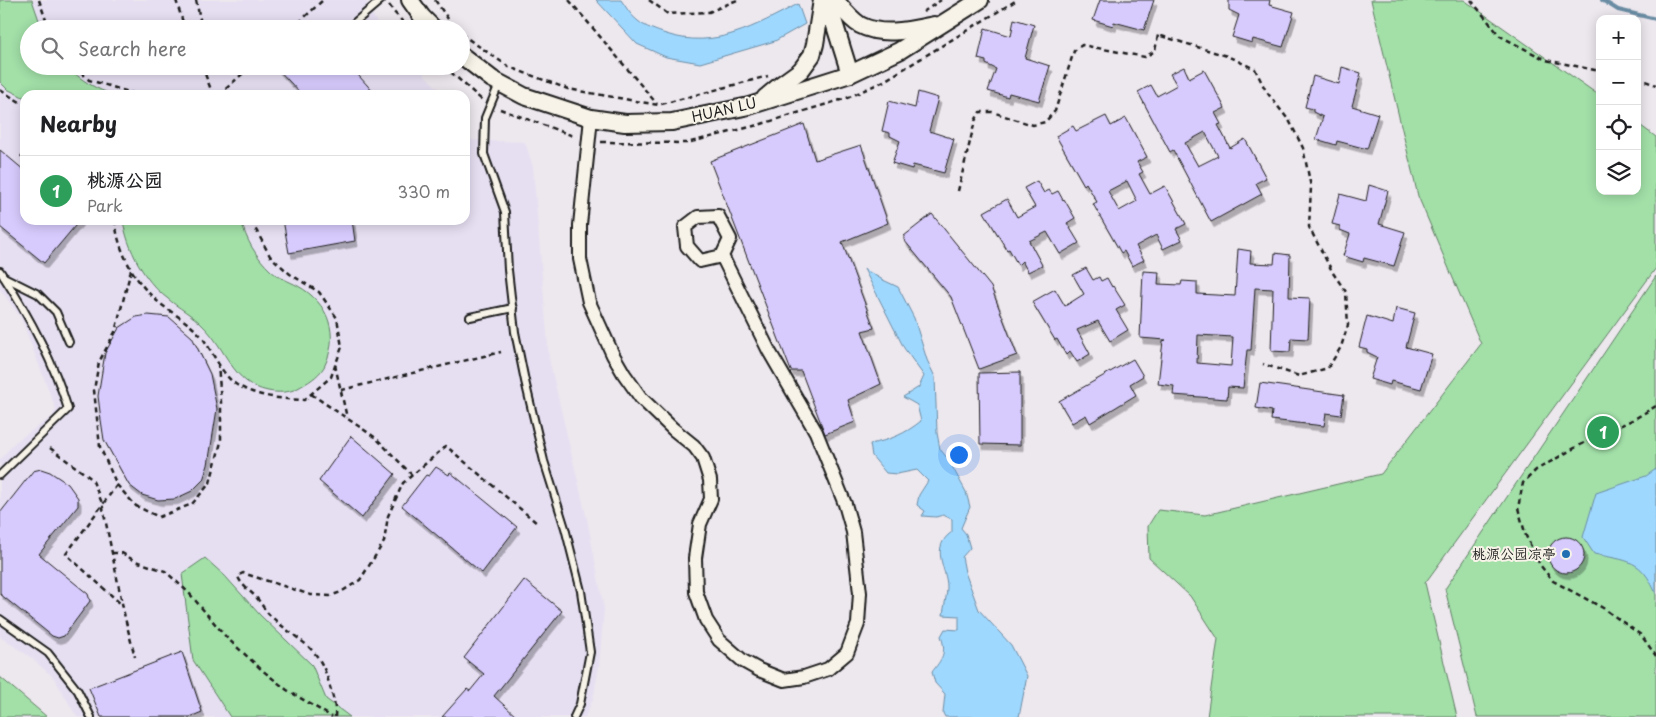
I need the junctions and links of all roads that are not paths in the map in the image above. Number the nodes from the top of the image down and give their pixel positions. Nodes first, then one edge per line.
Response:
1 (381, 0) edge
2 (410, 0) edge
3 (822, 0) edge
4 (827, 0) edge
5 (835, 0) edge
6 (980, 0) edge
7 (358, 20) edge
8 (425, 20) edge
9 (944, 23) junction
10 (470, 62) edge
11 (850, 74) junction
12 (499, 83) junction
13 (762, 102) junction
14 (591, 118) junction
15 (722, 256) dead end
16 (1, 274) edge
17 (513, 308) junction
18 (470, 316) dead end
19 (69, 342) dead end
20 (0, 475) edge
21 (0, 619) edge
22 (91, 717) edge
23 (574, 717) edge

1 - 7 lane
2 - 8 street
3 - 13 street
4 - 11 street
5 - 9 street
6 - 9 street, HUAN LU
9 - 11 street, HUAN LU
10 - 12 street, HUAN LU
11 - 13 street, HUAN LU
12 - 14 street, HUAN LU
12 - 17 lane
13 - 14 street, HUAN LU
14 - 15 street
16 - 19 lane
16 - 20 lane
17 - 18 lane
17 - 23 lane
21 - 22 lane

